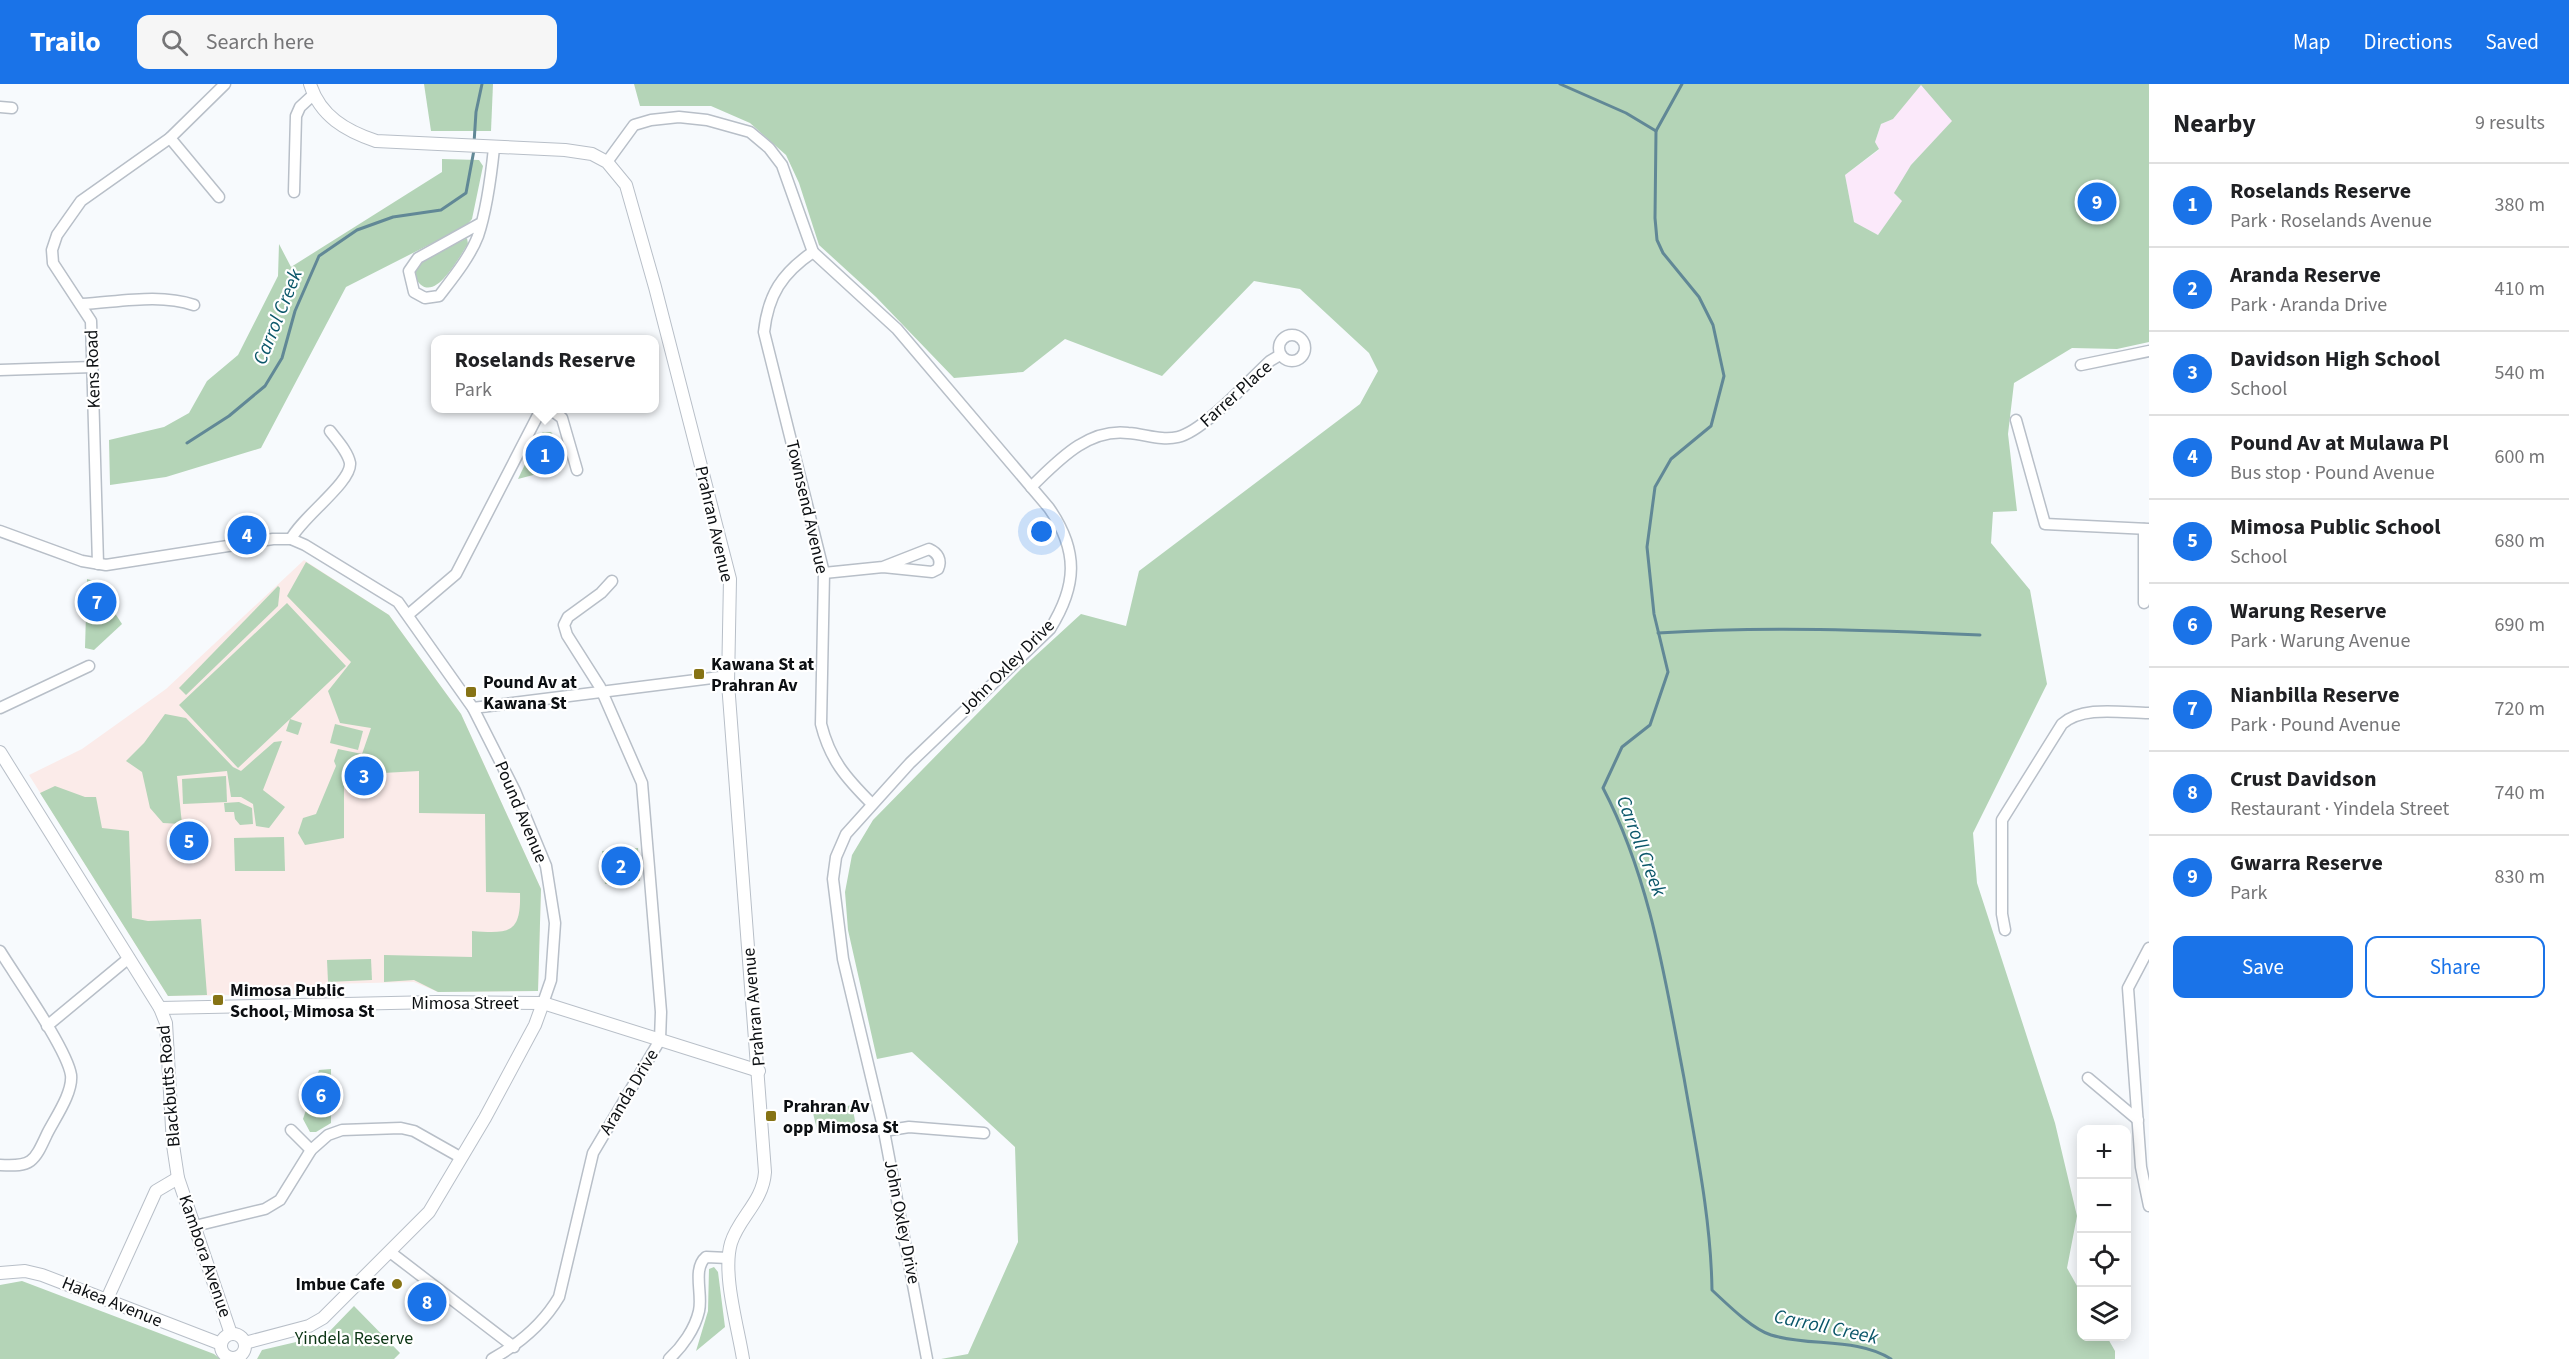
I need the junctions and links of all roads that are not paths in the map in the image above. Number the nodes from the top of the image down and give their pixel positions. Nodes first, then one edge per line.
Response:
1 (225, 84) edge
2 (312, 89) edge
3 (0, 107) edge
4 (12, 108) dead end
5 (170, 138) junction
6 (494, 148) junction
7 (607, 162) junction
8 (294, 192) dead end
9 (219, 197) dead end
10 (481, 223) junction
11 (813, 252) junction
12 (82, 304) junction
13 (194, 305) dead end
14 (2149, 351) edge
15 (1280, 355) dead end
16 (2081, 365) dead end
17 (93, 367) junction
18 (0, 370) edge
19 (543, 413) edge
20 (555, 413) edge
21 (2016, 420) dead end
22 (330, 431) dead end
23 (577, 470) dead end
24 (1031, 487) junction
25 (2147, 529) edge
26 (0, 531) edge
27 (291, 539) junction
28 (98, 564) junction
29 (883, 567) dead end
30 (824, 573) junction
31 (612, 580) dead end
32 (2144, 603) dead end
33 (409, 614) junction
34 (89, 666) dead end
35 (728, 676) junction
36 (601, 691) junction
37 (0, 708) edge
38 (473, 708) junction
39 (2149, 713) edge
40 (0, 752) edge
41 (872, 804) junction
42 (2005, 930) dead end
43 (2149, 948) edge
44 (0, 951) edge
45 (129, 958) junction
46 (543, 1003) junction
47 (160, 1008) junction
48 (47, 1026) junction
49 (660, 1040) junction
50 (759, 1071) junction
51 (2088, 1078) dead end
52 (2138, 1120) junction
53 (291, 1130) dead end
54 (884, 1131) junction
55 (984, 1133) dead end
56 (311, 1150) junction
57 (460, 1157) junction
58 (0, 1165) edge
59 (178, 1178) junction
60 (2147, 1187) edge
61 (2149, 1206) edge
62 (195, 1226) junction
63 (390, 1252) junction
64 (728, 1258) junction
65 (0, 1273) edge
66 (107, 1299) junction
67 (231, 1334) junction
68 (245, 1343) junction
69 (221, 1344) junction
70 (514, 1347) junction
71 (239, 1358) edge
72 (492, 1359) edge
73 (669, 1359) edge
74 (743, 1359) edge
75 (927, 1359) edge

1 - 5 street, Kens Road
2 - 6 street
2 - 8 street
3 - 4 street
5 - 9 street
5 - 12 street, Kens Road
6 - 7 street
6 - 10 street
7 - 11 street, John Oxley Drive
7 - 35 street, Prahran Avenue
10 - 10 street
11 - 24 street, John Oxley Drive
11 - 30 street, Townsend Avenue
12 - 13 street
12 - 17 street, Kens Road
14 - 16 street
15 - 24 street, Farrer Place
17 - 18 street
17 - 28 street, Kens Road
19 - 33 street
20 - 23 street
21 - 25 street
22 - 27 street
24 - 41 street, John Oxley Drive
25 - 32 street
26 - 28 street, Pound Avenue
27 - 28 street, Pound Avenue
27 - 33 street, Pound Avenue
29 - 30 street
30 - 41 street, Townsend Avenue
31 - 36 street, Aranda Drive
33 - 38 street, Pound Avenue
34 - 37 street
35 - 36 street
35 - 50 street, Prahran Avenue
36 - 38 street
36 - 49 street, Aranda Drive
38 - 46 street, Pound Avenue
39 - 42 street
40 - 45 street, Blackbutts Road
41 - 54 street, John Oxley Drive
43 - 52 street
44 - 48 street
45 - 47 street, Blackbutts Road
45 - 48 street
46 - 47 street, Mimosa Street
46 - 49 street, Mimosa Street
46 - 57 street, Pound Avenue
47 - 59 street, Blackbutts Road
48 - 58 street
49 - 50 street, Mimosa Street
49 - 70 street, Aranda Drive
50 - 64 street, Prahran Avenue
51 - 52 street
52 - 60 street
53 - 56 street
54 - 55 street
54 - 75 street, John Oxley Drive
56 - 57 street
56 - 62 street
57 - 63 street, Pound Avenue
59 - 62 street, Kambora Avenue
59 - 66 street
60 - 61 street
62 - 67 street, Kambora Avenue
63 - 68 street, Pound Avenue
63 - 70 street
64 - 73 street
64 - 74 street, Prahran Avenue
65 - 66 street, Hakea Avenue
66 - 69 street, Hakea Avenue
67 - 68 street
67 - 69 street
68 - 71 street
69 - 71 street
70 - 72 street, Aranda Drive

